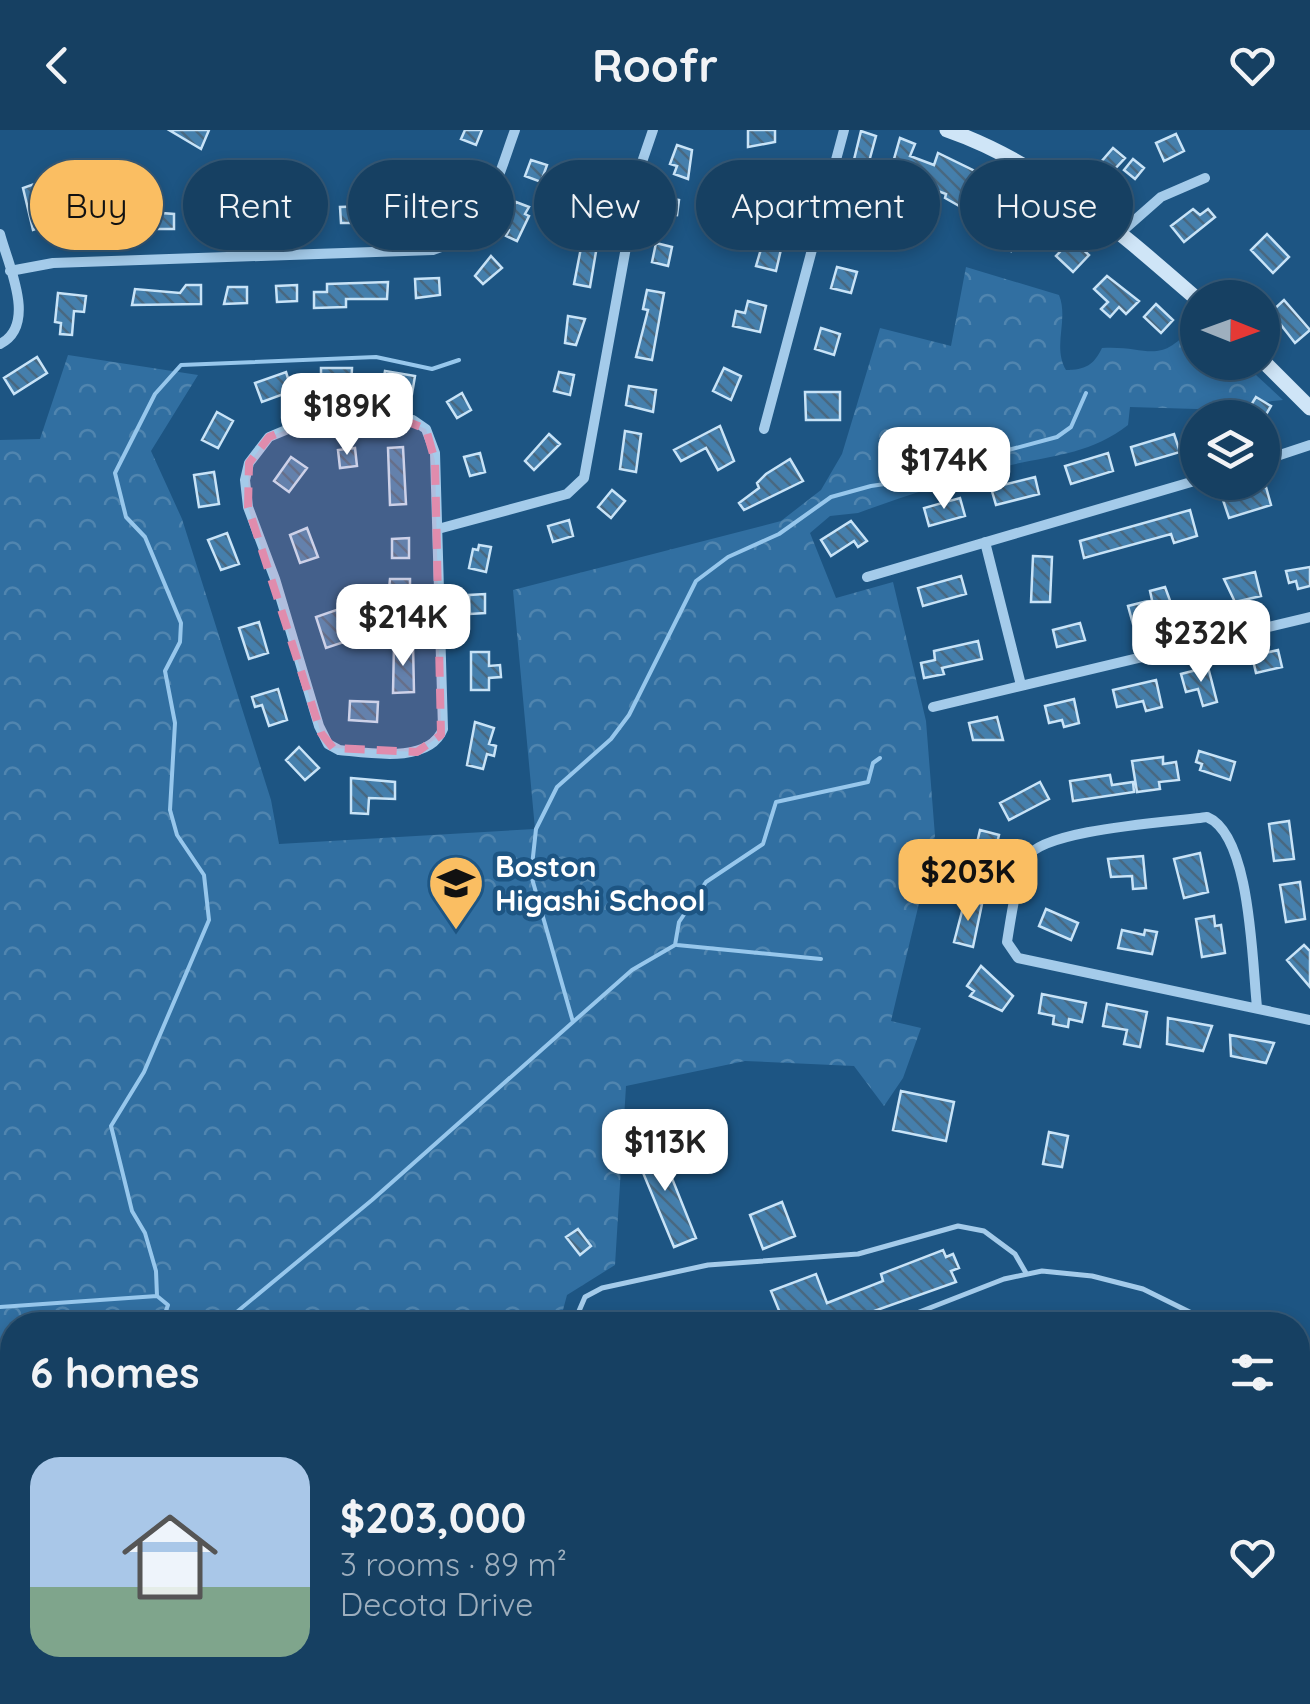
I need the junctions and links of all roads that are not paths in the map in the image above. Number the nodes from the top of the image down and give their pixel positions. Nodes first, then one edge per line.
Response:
1 (515, 130) edge
2 (653, 130) edge
3 (844, 130) edge
4 (947, 130) edge
5 (1014, 160) edge
6 (1206, 178) dead end
7 (1133, 222) edge
8 (0, 234) edge
9 (1133, 246) edge
10 (10, 271) junction
11 (1180, 285) edge
12 (0, 344) edge
13 (1280, 378) edge
14 (1310, 408) edge
15 (764, 429) dead end
16 (1310, 445) edge
17 (1280, 455) edge
18 (1180, 485) edge
19 (438, 529) junction
20 (985, 542) junction
21 (866, 576) dead end
22 (1310, 616) edge
23 (1021, 685) junction
24 (934, 706) dead end
25 (1257, 1006) junction
26 (1310, 1020) edge
27 (1026, 1273) junction
28 (579, 1312) edge
29 (921, 1312) edge
30 (1193, 1312) edge

1 - 10 street
2 - 19 street
3 - 15 street
4 - 5 main road
6 - 7 street
8 - 10 street
9 - 11 main road
10 - 12 street
13 - 14 main road
16 - 17 street
18 - 20 street
19 - 19 street
20 - 21 street
20 - 23 street
22 - 23 street
23 - 24 street
25 - 25 street
25 - 26 street
27 - 28 lane
27 - 29 lane
27 - 30 lane

